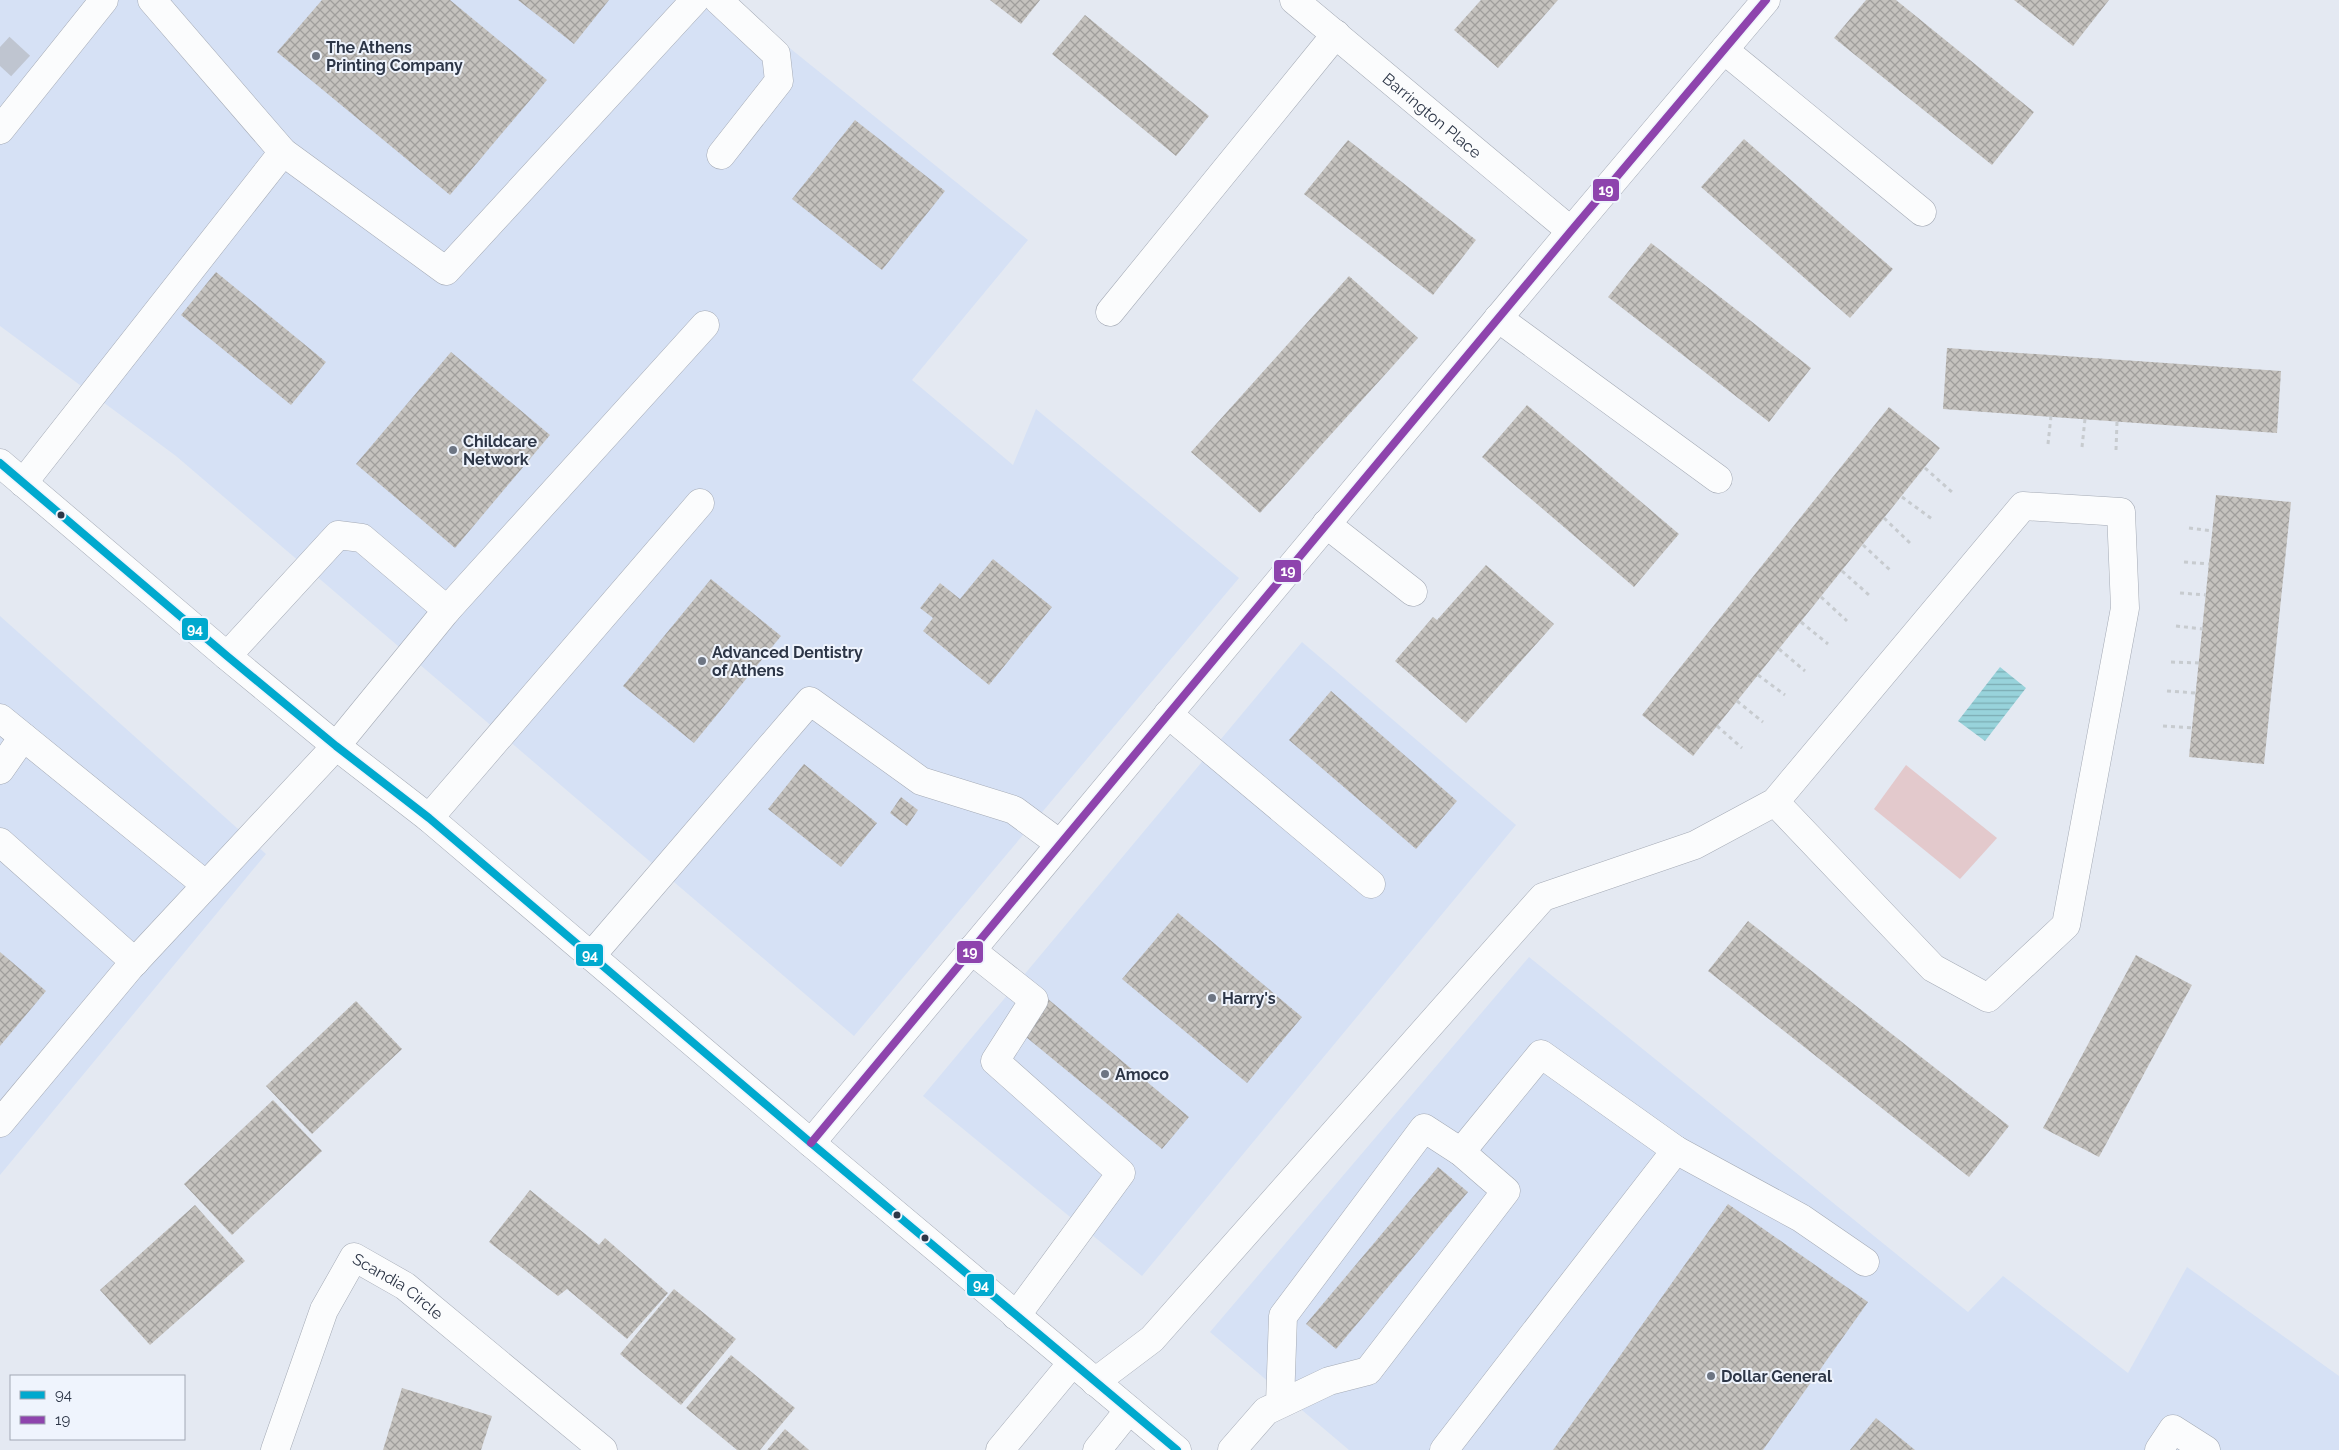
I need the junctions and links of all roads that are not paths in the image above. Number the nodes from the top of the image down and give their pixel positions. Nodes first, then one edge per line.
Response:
1 (104, 0) edge
2 (152, 0) edge
3 (695, 0) edge
4 (718, 0) edge
5 (1294, 0) edge
6 (1766, 0) edge
7 (1336, 34) junction
8 (1724, 50) junction
9 (0, 130) edge
10 (284, 152) junction
11 (721, 155) dead end
12 (1922, 212) dead end
13 (1571, 231) junction
14 (1110, 312) dead end
15 (1498, 318) junction
16 (705, 325) dead end
17 (0, 463) edge
18 (1718, 479) dead end
19 (23, 483) junction
20 (700, 502) dead end
21 (1326, 524) junction
22 (1413, 592) dead end
23 (447, 610) junction
24 (227, 656) junction
25 (1168, 714) junction
26 (0, 718) edge
27 (23, 737) junction
28 (336, 746) junction
29 (0, 770) edge
30 (1775, 802) junction
31 (429, 818) junction
32 (0, 842) edge
33 (1060, 844) junction
34 (1371, 884) dead end
35 (206, 885) junction
36 (971, 950) junction
37 (591, 956) junction
38 (135, 962) junction
39 (0, 1123) edge
40 (811, 1144) junction
41 (1676, 1150) junction
42 (1461, 1152) junction
43 (1865, 1262) dead end
44 (1016, 1316) junction
45 (1072, 1363) junction
46 (1095, 1382) junction
47 (1280, 1403) junction
48 (1129, 1410) junction
49 (587, 1445) edge
50 (275, 1450) edge
51 (1000, 1450) edge
52 (1097, 1450) edge
53 (1177, 1450) edge
54 (1232, 1450) edge
55 (1444, 1450) edge
56 (2159, 1450) edge
57 (2206, 1450) edge

1 - 9 street
2 - 10 street
3 - 10 street
4 - 11 street
5 - 7 street, Barrington Place
6 - 8 street
7 - 13 street, Barrington Place
7 - 14 street
8 - 12 street
8 - 13 street
10 - 19 street
13 - 15 street
15 - 18 street
15 - 21 street
16 - 23 street
17 - 19 street
19 - 24 street
20 - 31 street
21 - 22 street
21 - 25 street
23 - 24 street
23 - 28 street
24 - 28 street
25 - 33 street
25 - 34 street
26 - 27 street
27 - 29 street
27 - 35 street
28 - 31 street
28 - 35 street
30 - 30 street
30 - 46 street
31 - 37 street
32 - 38 street
33 - 36 street
33 - 37 street
35 - 38 street
36 - 40 street
36 - 44 street
37 - 40 street
38 - 39 street
40 - 44 street
41 - 42 street
41 - 43 street
41 - 55 street
42 - 47 street
42 - 47 street
44 - 45 street
45 - 46 street
45 - 51 street
46 - 48 street
47 - 54 street
48 - 52 street
48 - 53 street
49 - 50 street, Scandia Circle
56 - 57 street

